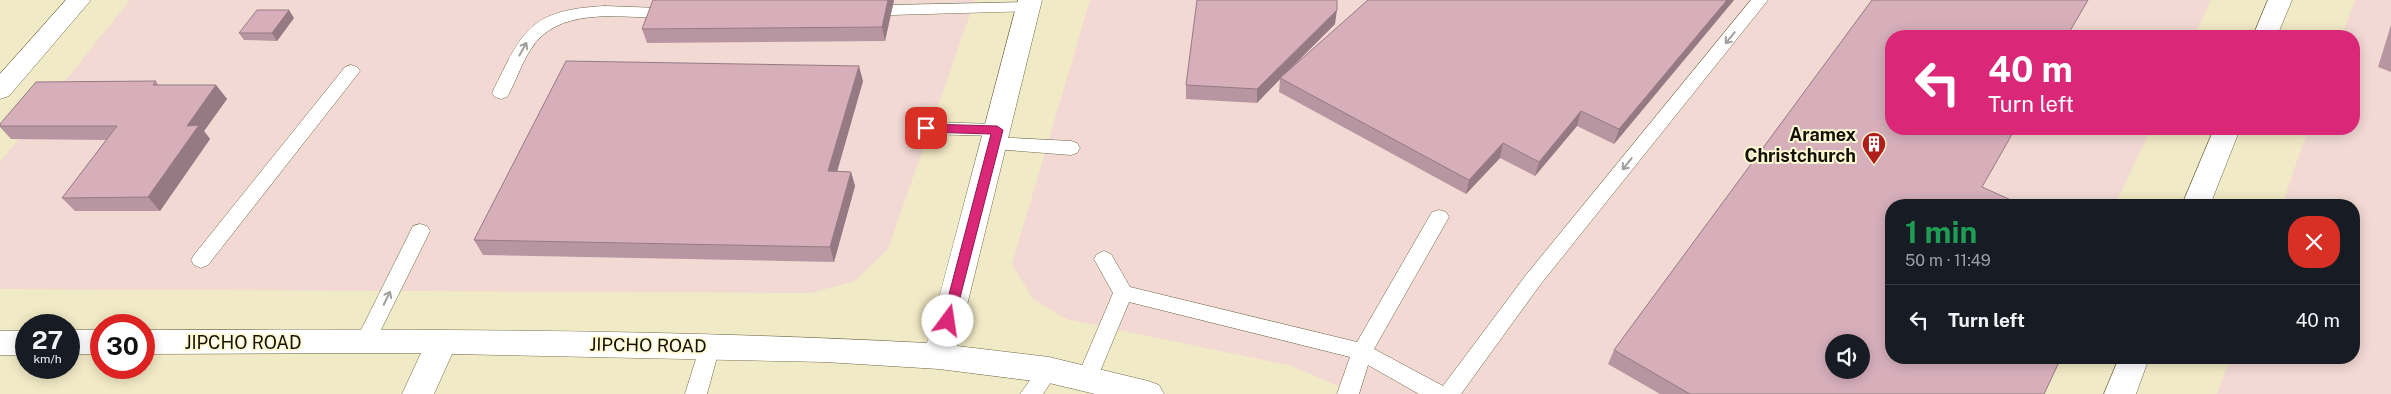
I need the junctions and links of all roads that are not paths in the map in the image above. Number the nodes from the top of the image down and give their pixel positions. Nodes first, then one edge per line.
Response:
1 (79, 0) edge
2 (1760, 0) edge
3 (2280, 0) edge
4 (1029, 4) edge
5 (891, 10) dead end
6 (659, 13) edge
7 (2268, 30) edge
8 (351, 71) dead end
9 (0, 90) edge
10 (501, 92) dead end
11 (926, 128) dead end
12 (2224, 135) edge
13 (996, 136) junction
14 (1071, 148) dead end
15 (2198, 199) edge
16 (1439, 217) dead end
17 (420, 231) dead end
18 (1104, 259) dead end
19 (201, 260) dead end
20 (1123, 294) junction
21 (442, 341) junction
22 (155, 342) edge
23 (365, 342) junction
24 (0, 343) edge
25 (15, 343) edge
26 (710, 346) junction
27 (1362, 352) junction
28 (939, 356) junction
29 (2132, 364) edge
30 (1049, 370) junction
31 (1087, 380) junction
32 (418, 394) edge
33 (696, 394) edge
34 (1031, 394) edge
35 (1148, 394) edge
36 (1348, 394) edge
37 (1438, 394) edge
38 (1449, 394) edge
39 (2120, 394) edge

1 - 9 street
2 -> 38 lane
3 - 7 street
4 - 5 lane
4 - 13 street
10 -> 6 lane
8 - 19 lane
11 - 13 lane
12 - 15 street
13 - 14 lane
13 - 28 street
16 - 27 lane
23 -> 17 lane
18 - 20 lane
20 - 27 lane
20 - 31 lane
21 - 23 street, JIPCHO ROAD
21 - 26 street, JIPCHO ROAD
21 - 32 street
22 - 23 street, JIPCHO ROAD
24 - 25 street
26 - 28 street, JIPCHO ROAD
26 - 33 lane
27 - 36 lane
27 - 37 lane
28 - 30 street, JIPCHO ROAD
29 - 39 street
30 - 31 street, JIPCHO ROAD
30 - 34 lane
31 - 35 street, JIPCHO ROAD

